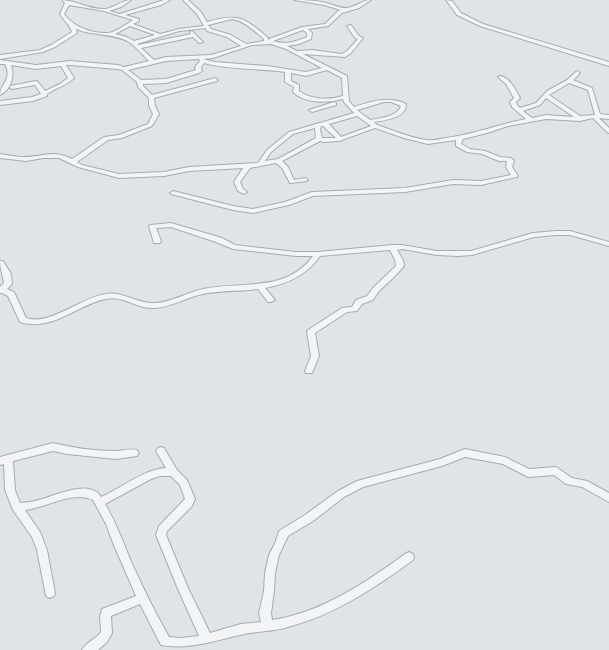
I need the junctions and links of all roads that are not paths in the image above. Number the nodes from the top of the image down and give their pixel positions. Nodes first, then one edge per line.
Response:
1 (129, 0) edge
2 (168, 0) edge
3 (185, 0) edge
4 (296, 0) edge
5 (329, 0) edge
6 (369, 0) edge
7 (448, 0) edge
8 (65, 2) edge
9 (319, 3) junction
10 (105, 10) junction
11 (345, 10) junction
12 (120, 15) junction
13 (131, 25) junction
14 (205, 26) junction
15 (349, 26) dead end
16 (73, 27) junction
17 (140, 28) junction
18 (304, 28) junction
19 (188, 29) junction
20 (134, 31) dead end
21 (129, 34) dead end
22 (110, 35) junction
23 (158, 35) junction
24 (194, 35) junction
25 (121, 37) junction
26 (201, 42) dead end
27 (269, 42) junction
28 (135, 45) junction
29 (245, 46) junction
30 (283, 46) junction
31 (297, 52) junction
32 (0, 58) edge
33 (196, 59) junction
34 (203, 61) junction
35 (0, 62) edge
36 (152, 62) junction
37 (7, 63) junction
38 (63, 64) junction
39 (609, 64) edge
40 (327, 68) junction
41 (124, 69) junction
42 (288, 71) junction
43 (576, 73) dead end
44 (501, 77) dead end
45 (215, 80) dead end
46 (569, 81) junction
47 (140, 82) junction
48 (9, 84) junction
49 (0, 85) edge
50 (0, 93) edge
51 (44, 94) junction
52 (150, 96) junction
53 (547, 96) junction
54 (346, 99) junction
55 (22, 100) junction
56 (0, 103) edge
57 (312, 110) dead end
58 (519, 110) junction
59 (355, 111) junction
60 (596, 117) junction
61 (609, 117) edge
62 (580, 119) junction
63 (531, 120) junction
64 (368, 122) junction
65 (325, 124) junction
66 (318, 126) junction
67 (375, 126) junction
68 (609, 131) edge
69 (460, 138) junction
70 (320, 139) junction
71 (340, 139) junction
72 (0, 156) edge
73 (278, 161) junction
74 (72, 162) junction
75 (259, 164) junction
76 (248, 166) junction
77 (306, 180) dead end
78 (244, 192) dead end
79 (173, 194) dead end
80 (157, 241) dead end
81 (609, 244) edge
82 (392, 247) junction
83 (318, 254) junction
84 (0, 263) edge
85 (259, 286) junction
86 (1, 291) edge
87 (271, 300) dead end
88 (309, 371) dead end
89 (161, 450) dead end
90 (134, 453) dead end
91 (4, 460) edge
92 (174, 473) junction
93 (609, 498) edge
94 (99, 503) junction
95 (17, 507) junction
96 (409, 557) dead end
97 (50, 593) dead end
98 (142, 598) junction
99 (267, 626) junction
100 (207, 640) junction
101 (89, 650) edge

1 - 10 street
2 - 12 street
3 - 14 street
4 - 9 street
5 - 9 street
6 - 11 street
7 - 39 street
8 - 10 street
8 - 16 street
9 - 11 street
10 - 12 street
11 - 18 street
12 - 13 street
13 - 17 street
13 - 22 street
14 - 19 street
14 - 27 street
14 - 29 street
15 - 31 street
16 - 22 street
16 - 32 street
17 - 20 street
17 - 23 street
18 - 27 street
18 - 30 street
19 - 23 street
19 - 24 street
21 - 25 street
22 - 25 street
23 - 28 street
24 - 26 street
24 - 28 street
25 - 28 street
27 - 29 street
27 - 30 street
28 - 36 street
29 - 33 street
30 - 31 street
31 - 40 street
33 - 34 street
33 - 36 street
34 - 42 street
34 - 47 street
35 - 37 street
36 - 41 street
37 - 38 street
37 - 48 street
38 - 41 street
38 - 51 street
40 - 42 street
40 - 54 street
41 - 47 street
42 - 54 street
43 - 46 street
44 - 58 street
45 - 52 street
46 - 53 street
46 - 60 street
47 - 52 street
48 - 49 street
48 - 50 street
48 - 51 street
48 - 55 street
51 - 55 street
52 - 74 street
53 - 58 street
53 - 62 street
54 - 57 street
54 - 59 street
55 - 56 street
58 - 63 street
59 - 64 street
59 - 64 street
59 - 65 street
60 - 61 street
60 - 62 street
60 - 68 street
62 - 63 street
63 - 69 street
64 - 67 street
65 - 66 street
65 - 71 street
66 - 70 street
66 - 75 street
67 - 69 street
67 - 71 street
69 - 79 street
70 - 71 street
70 - 73 street
72 - 74 street
73 - 75 street
73 - 77 street
74 - 76 street
75 - 76 street
76 - 78 street
80 - 83 street
81 - 82 street
82 - 83 street
82 - 88 street
83 - 85 street
84 - 86 street
85 - 86 street
85 - 87 street
89 - 92 street
90 - 91 street
91 - 95 street
92 - 94 street
92 - 100 street
93 - 99 street
94 - 95 street
94 - 98 street
95 - 97 street
96 - 99 street
98 - 100 street
98 - 101 street
99 - 100 street

